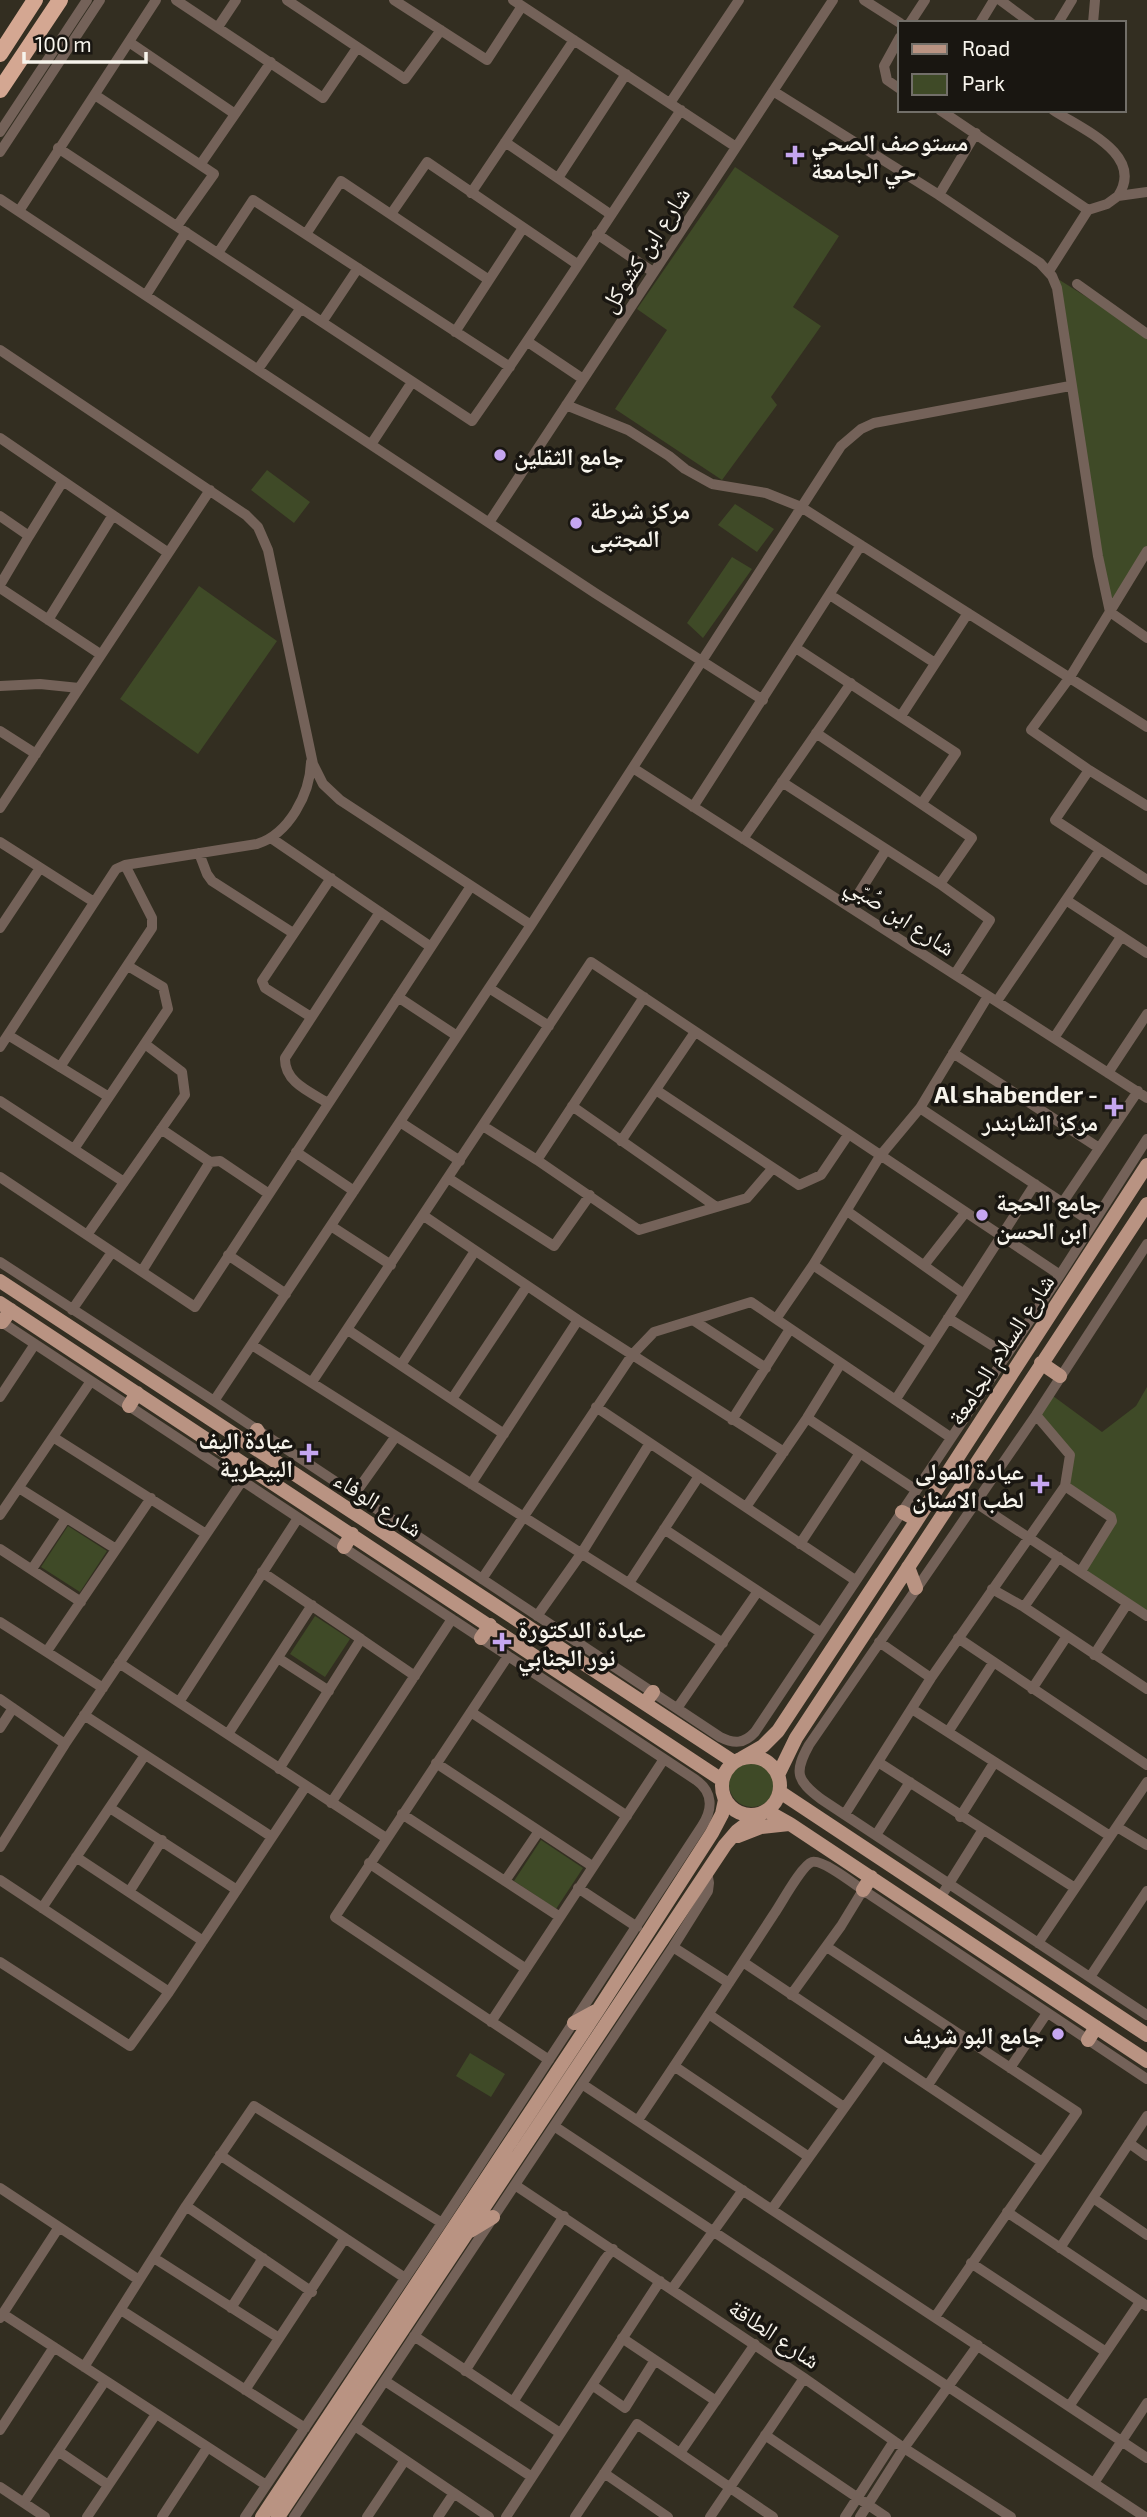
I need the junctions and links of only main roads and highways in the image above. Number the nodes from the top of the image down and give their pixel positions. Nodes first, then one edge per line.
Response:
1 (60, 0) edge
2 (31, 6) edge
3 (44, 23) junction
4 (0, 54) edge
5 (0, 90) edge
6 (1147, 1165) edge
7 (1147, 1205) edge
8 (0, 1281) edge
9 (3, 1314) edge
10 (1041, 1363) junction
11 (174, 1376) road end
12 (1060, 1376) road end
13 (165, 1389) junction
14 (138, 1393) junction
15 (129, 1406) road end
16 (257, 1430) road end
17 (272, 1460) junction
18 (902, 1512) road end
19 (917, 1520) junction
20 (352, 1534) junction
21 (344, 1547) road end
22 (908, 1567) junction
23 (916, 1588) road end
24 (490, 1625) junction
25 (481, 1638) road end
26 (827, 1657) junction
27 (555, 1668) junction
28 (842, 1668) junction
29 (602, 1676) junction
30 (738, 1760) junction
31 (697, 1762) junction
32 (778, 1775) junction
33 (722, 1780) junction
34 (780, 1792) junction
35 (725, 1800) junction
36 (762, 1813) junction
37 (790, 1824) junction
38 (712, 1833) junction
39 (726, 1845) junction
40 (909, 1903) junction
41 (954, 1907) junction
42 (602, 2016) junction
43 (574, 2023) road end
44 (1147, 2035) edge
45 (606, 2047) road end
46 (1147, 2061) edge
47 (493, 2217) road end
48 (466, 2233) junction
49 (427, 2245) road end
50 (428, 2264) junction
51 (318, 2432) junction
52 (311, 2454) junction
53 (262, 2517) edge
54 (278, 2517) edge

1 - 3 highway
2 - 3 highway
2 - 4 highway
3 - 5 highway
6 - 19 main road, شارع السلام الجامعة
7 - 10 main road, شارع السلام الجامعة
8 - 13 main road, شارع الوفاء
9 - 14 main road, شارع الوفاء
10 - 12 main road
10 - 22 main road, شارع السلام الجامعة
11 - 13 main road
13 - 17 main road, شارع الوفاء
14 - 15 main road
14 - 20 main road, شارع الوفاء
16 - 17 main road
17 - 29 main road, شارع الوفاء
18 - 19 main road
19 - 26 main road, شارع السلام الجامعة
20 - 21 main road
20 - 24 main road, شارع الوفاء
22 - 23 main road
22 - 28 main road, شارع السلام الجامعة
24 - 25 main road
24 - 27 main road, شارع الوفاء
26 - 28 main road
26 - 30 main road, شارع السلام الجامعة
27 - 29 main road
27 - 31 main road, شارع الوفاء
28 - 32 main road, شارع السلام الجامعة
29 - 30 main road, شارع الوفاء
30 - 32 main road
30 - 33 main road
31 - 33 main road, شارع الوفاء
31 - 38 main road
32 - 34 main road
33 - 35 main road
34 - 36 main road
34 - 41 main road
35 - 36 main road
35 - 38 main road
36 - 37 main road
36 - 39 main road
37 - 39 main road
37 - 40 main road
38 - 42 main road
39 - 42 main road
40 - 41 main road
40 - 46 main road
41 - 44 main road
42 - 43 main road
42 - 45 main road
42 - 48 main road
42 - 50 main road
47 - 48 main road
48 - 51 main road
49 - 50 main road
50 - 51 main road
51 - 52 main road
52 - 53 main road
52 - 54 main road

